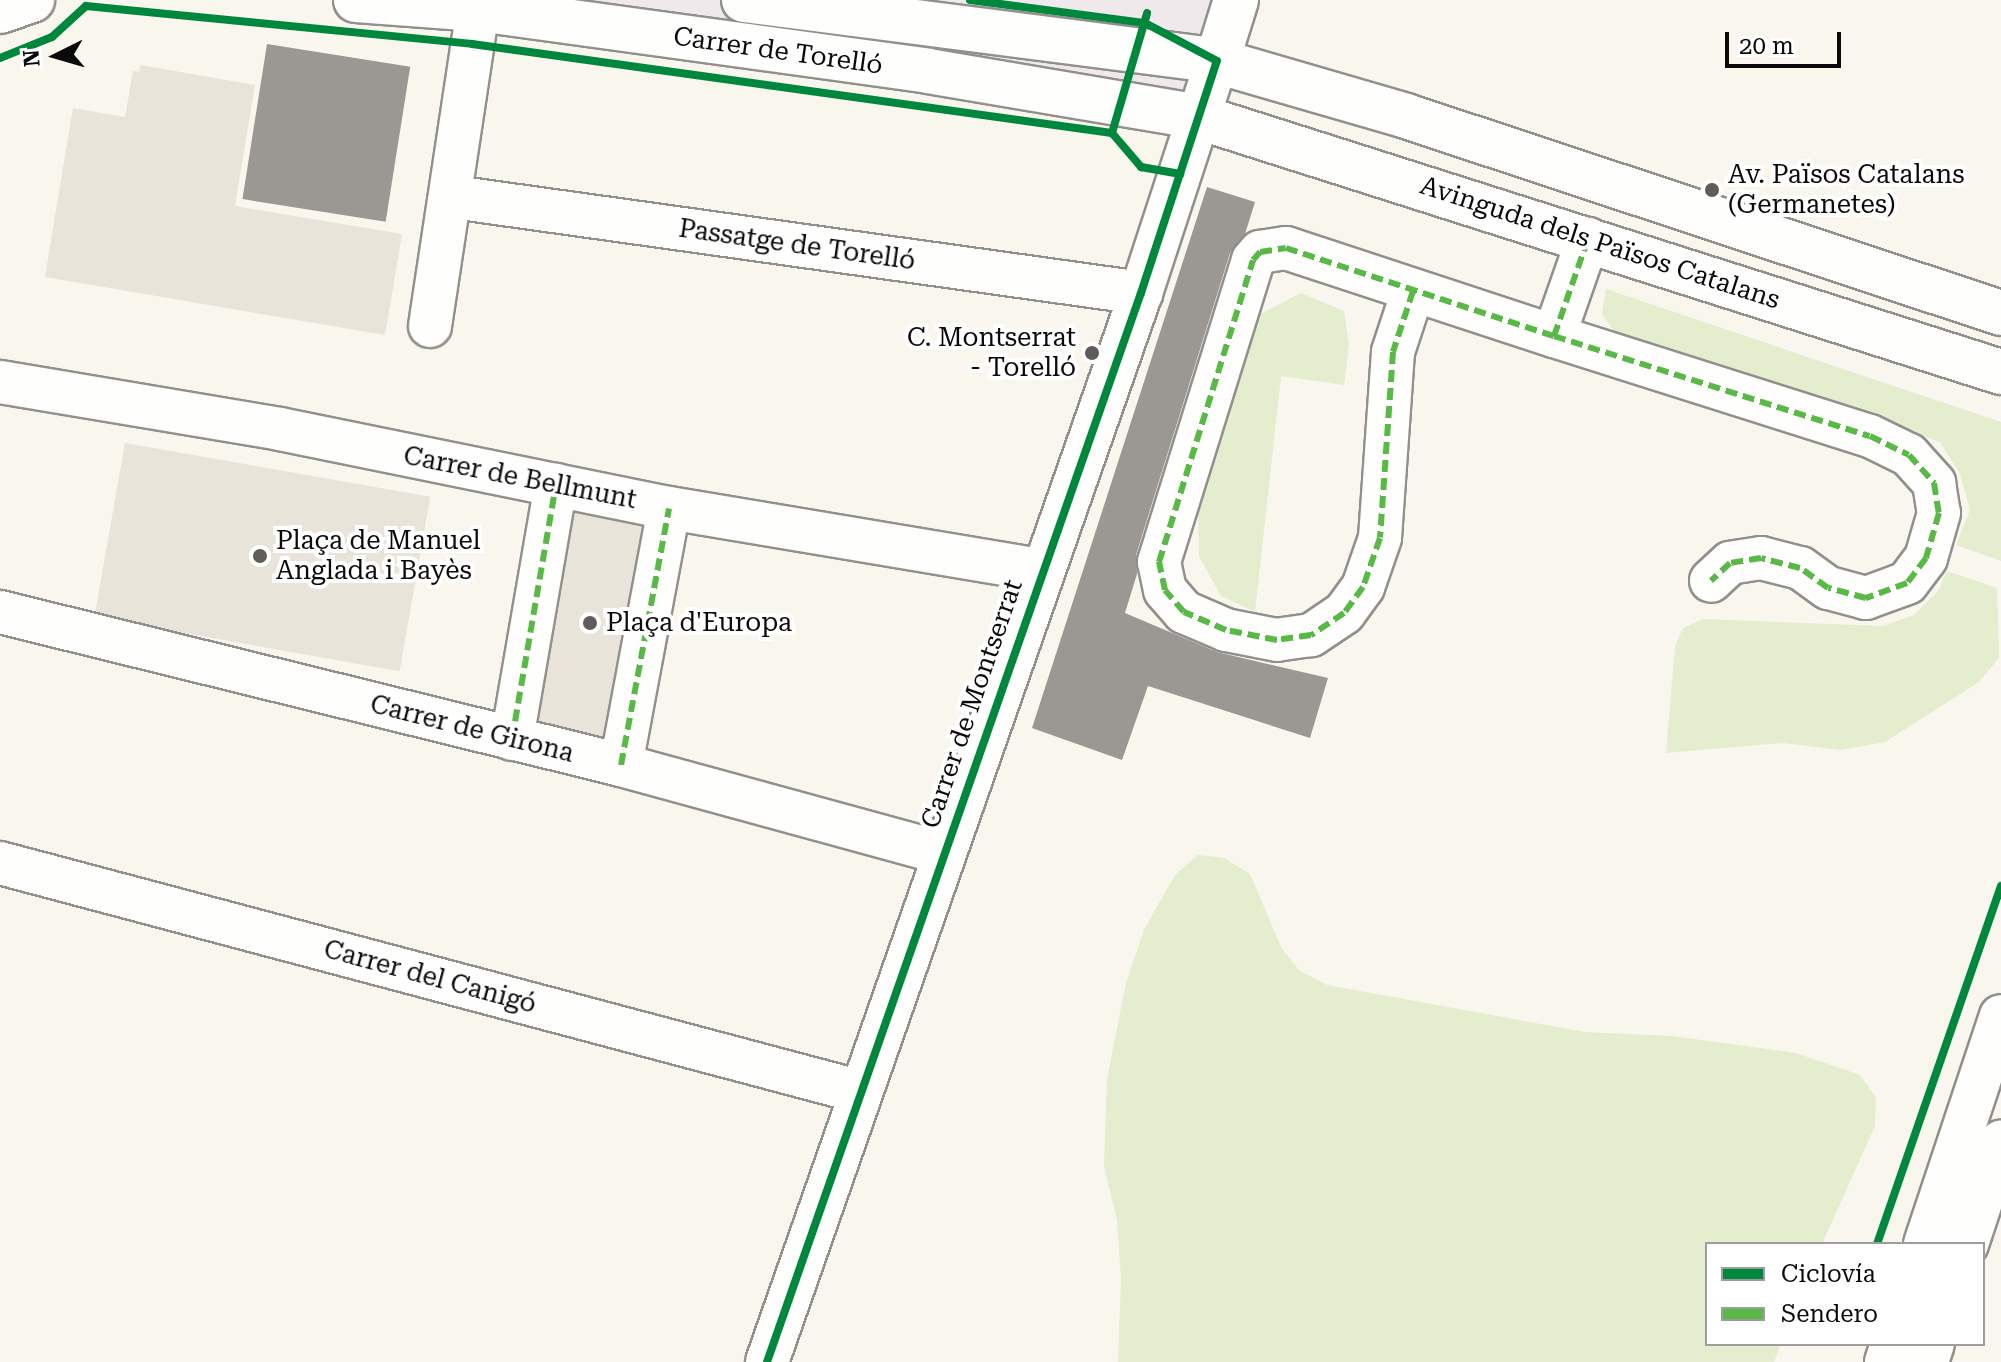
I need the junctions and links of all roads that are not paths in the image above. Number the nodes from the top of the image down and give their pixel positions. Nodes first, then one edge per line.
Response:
1 (32, 0) edge
2 (356, 0) edge
3 (744, 0) edge
4 (1236, 0) edge
5 (478, 9) junction
6 (0, 11) edge
7 (1217, 61) junction
8 (1199, 117) junction
9 (453, 197) junction
10 (1588, 239) junction
11 (1413, 291) junction
12 (1141, 293) junction
13 (2001, 313) edge
14 (430, 326) dead end
15 (1554, 336) junction
16 (2001, 372) edge
17 (0, 382) edge
18 (556, 485) junction
19 (669, 508) junction
20 (1040, 570) junction
21 (1711, 581) dead end
22 (0, 612) edge
23 (512, 739) junction
24 (621, 765) junction
25 (942, 853) junction
26 (0, 863) edge
27 (2001, 1016) edge
28 (861, 1092) junction
29 (2001, 1142) edge
30 (1926, 1242) edge
31 (1968, 1242) edge
32 (767, 1362) edge

1 - 6 street
2 - 5 street, Carrer de Torelló
3 - 7 street, Carrer de Torelló
4 - 7 street, Carrer de Montserrat
5 - 8 street, Carrer de Torelló
5 - 9 street
7 - 8 street, Carrer de Montserrat
7 - 13 street
8 - 10 street, Avinguda dels Països Catalans
8 - 12 street, Carrer de Montserrat
9 - 12 street, Passatge de Torelló
9 - 14 street
10 - 15 street
10 - 16 street, Avinguda dels Països Catalans
11 - 11 street
11 - 15 street
12 - 20 street, Carrer de Montserrat
15 - 21 street
17 - 18 street, Carrer de Bellmunt
18 - 19 street, Carrer de Bellmunt
18 - 23 street
19 - 20 street, Carrer de Bellmunt
19 - 24 street
20 - 25 street, Carrer de Montserrat
22 - 23 street, Carrer de Girona
23 - 24 street, Carrer de Girona
24 - 25 street, Carrer de Girona
25 - 28 street, Carrer de Montserrat
26 - 28 street, Carrer del Canigó
27 - 30 street
28 - 32 street, Carrer de Montserrat
29 - 31 street

